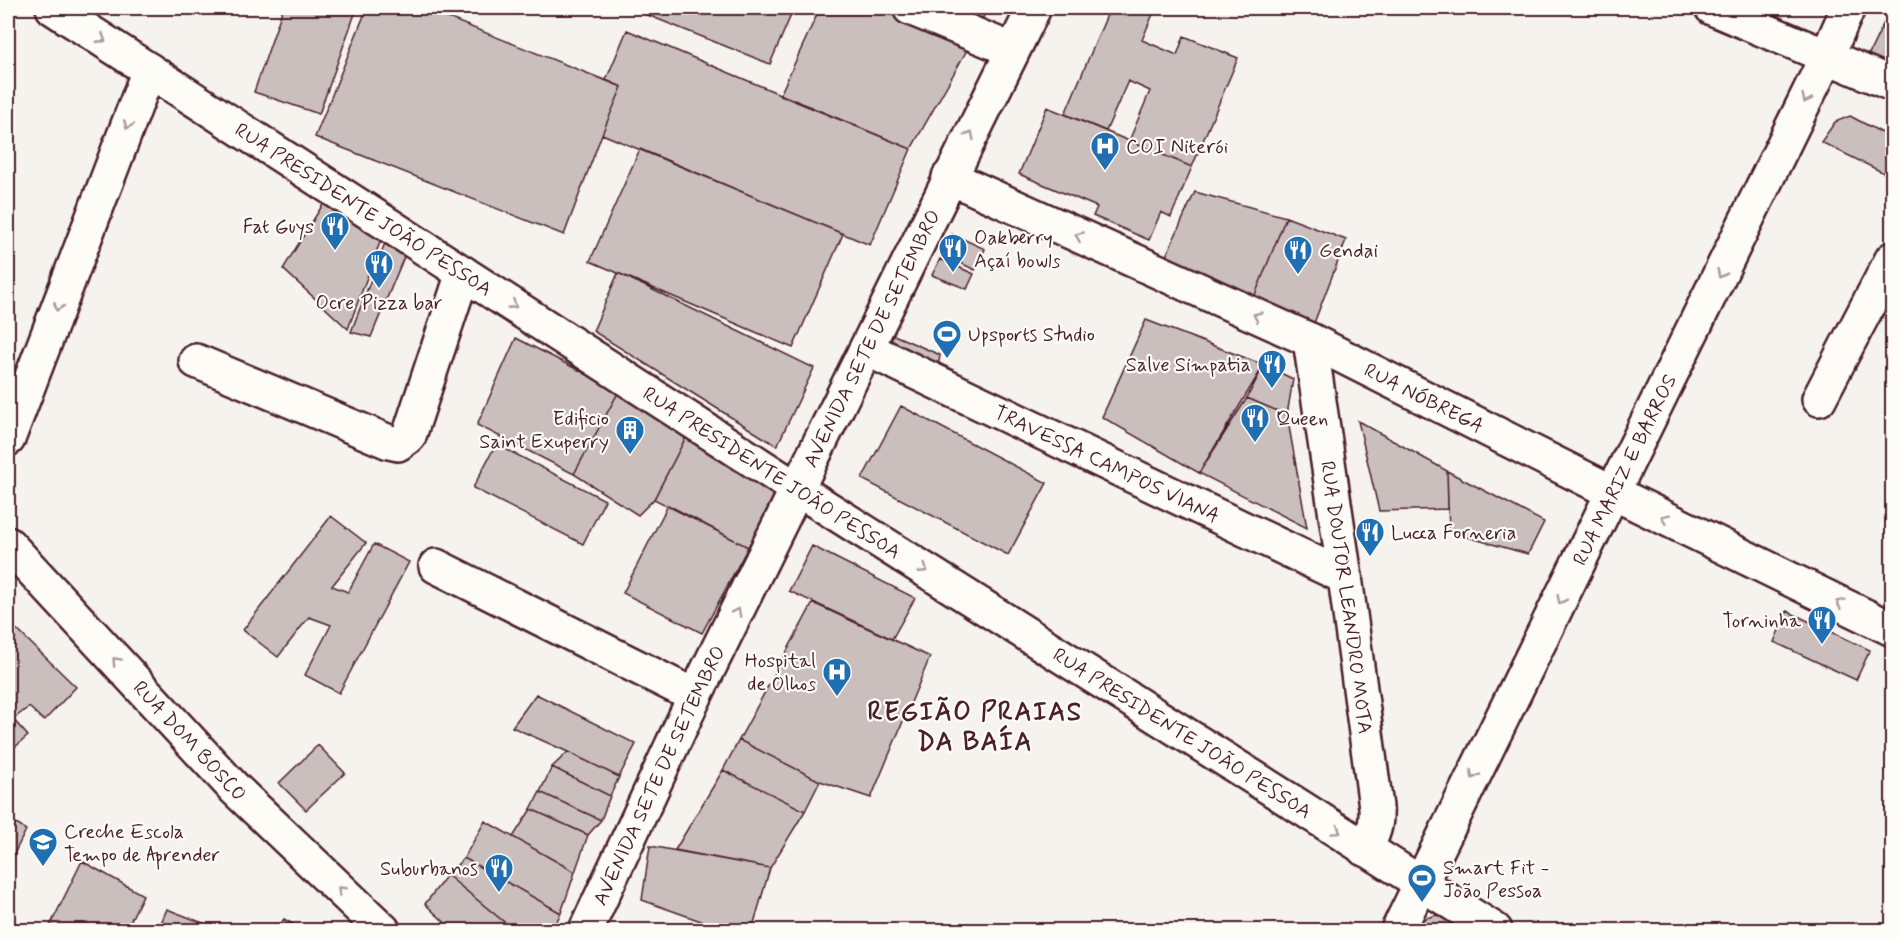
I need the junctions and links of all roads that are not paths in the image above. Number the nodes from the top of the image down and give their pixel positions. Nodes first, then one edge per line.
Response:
1 (53, 8) edge
2 (909, 8) edge
3 (1034, 8) edge
4 (1712, 8) edge
5 (1848, 8) edge
6 (1012, 50) junction
7 (1827, 56) junction
8 (149, 70) junction
9 (1893, 84) edge
10 (949, 177) junction
11 (1893, 259) edge
12 (462, 273) junction
13 (1310, 340) junction
14 (867, 349) junction
15 (196, 361) dead end
16 (1819, 399) dead end
17 (8, 440) edge
18 (797, 489) junction
19 (1614, 493) junction
20 (8, 544) edge
21 (436, 566) dead end
22 (1345, 577) junction
23 (1893, 628) edge
24 (695, 696) junction
25 (1364, 849) junction
26 (1421, 884) junction
27 (1404, 924) edge
28 (383, 930) edge
29 (586, 930) edge
30 (1495, 930) edge

1 -> 8 street, RUA PRESIDENTE JOÃO PESSOA
2 - 6 street
3 - 6 street, AVENIDA SETE DE SETEMBRO
4 - 7 street
5 - 7 street, RUA MARIZ E BARROS
10 -> 6 street, AVENIDA SETE DE SETEMBRO
7 - 9 street
7 -> 19 street, RUA MARIZ E BARROS
8 - 12 street, RUA PRESIDENTE JOÃO PESSOA
8 -> 17 street
13 -> 10 street, RUA NÓBREGA
10 - 14 street, AVENIDA SETE DE SETEMBRO
11 - 16 street
12 - 15 street
12 -> 18 street, RUA PRESIDENTE JOÃO PESSOA
13 - 19 street, RUA NÓBREGA
13 - 22 street, RUA DOUTOR LEANDRO MOTA
14 - 18 street, AVENIDA SETE DE SETEMBRO
14 - 22 street, TRAVESSA CAMPOS VIANA
24 -> 18 street, AVENIDA SETE DE SETEMBRO
18 -> 25 street, RUA PRESIDENTE JOÃO PESSOA
23 -> 19 street, RUA NÓBREGA
19 -> 26 street, RUA MARIZ E BARROS
28 -> 20 street, RUA DOM BOSCO
21 - 24 street
22 - 25 street, RUA DOUTOR LEANDRO MOTA
24 - 29 street, AVENIDA SETE DE SETEMBRO
25 - 26 street, RUA PRESIDENTE JOÃO PESSOA
26 - 27 street, RUA MARIZ E BARROS
26 - 30 street, RUA PRESIDENTE JOÃO PESSOA

